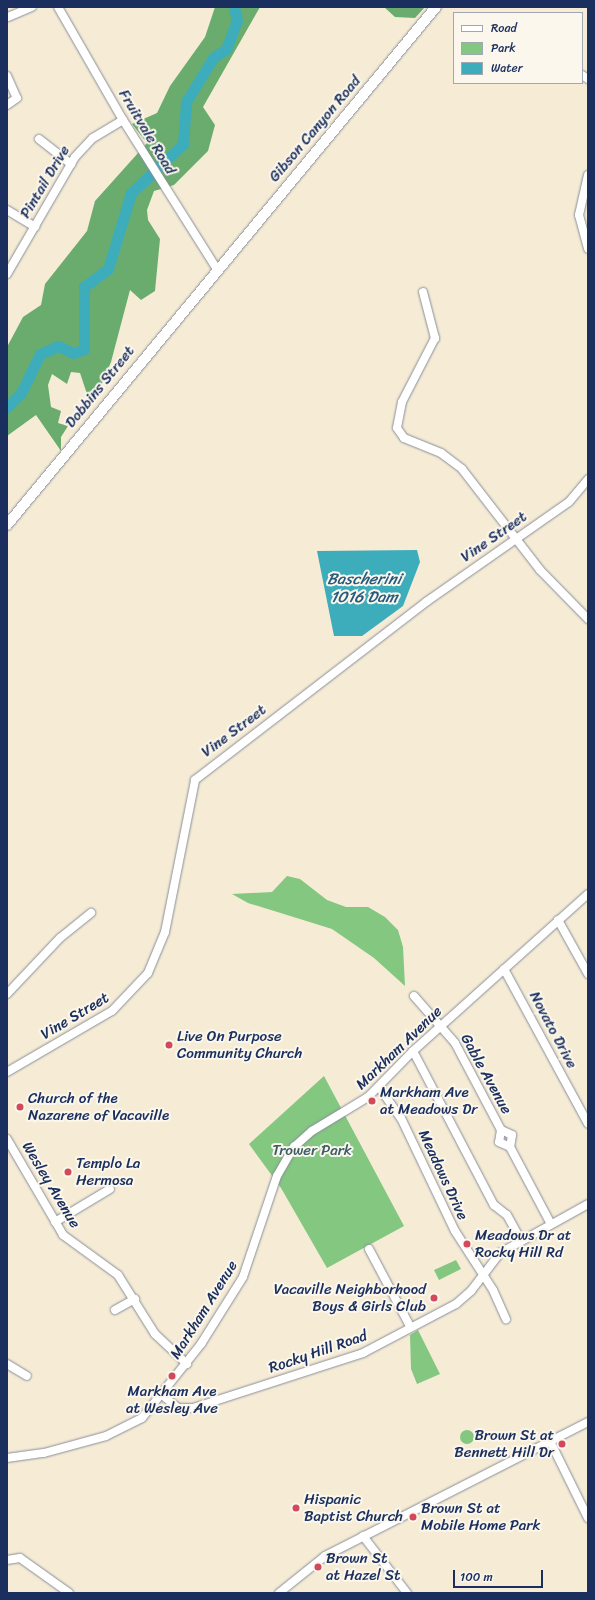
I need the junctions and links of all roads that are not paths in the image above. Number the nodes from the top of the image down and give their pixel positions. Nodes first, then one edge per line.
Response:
1 (20, 7) edge
2 (32, 7) edge
3 (58, 7) edge
4 (436, 7) edge
5 (8, 17) edge
6 (7, 76) edge
7 (7, 105) edge
8 (123, 120) junction
9 (39, 138) dead end
10 (71, 164) junction
11 (588, 175) edge
12 (7, 210) edge
13 (35, 227) junction
14 (588, 250) edge
15 (217, 269) junction
16 (7, 274) edge
17 (423, 292) dead end
18 (588, 479) edge
19 (7, 525) edge
20 (515, 539) junction
21 (588, 619) edge
22 (588, 894) edge
23 (91, 913) dead end
24 (558, 920) junction
25 (504, 969) junction
26 (588, 974) edge
27 (7, 994) edge
28 (414, 996) dead end
29 (440, 1026) junction
30 (413, 1051) junction
31 (7, 1072) edge
32 (379, 1087) junction
33 (588, 1124) edge
34 (501, 1130) junction
35 (7, 1139) edge
36 (510, 1147) junction
37 (110, 1189) dead end
38 (588, 1204) edge
39 (55, 1222) junction
40 (552, 1224) junction
41 (521, 1240) junction
42 (369, 1249) dead end
43 (482, 1275) junction
44 (135, 1299) junction
45 (115, 1310) dead end
46 (506, 1319) dead end
47 (411, 1328) junction
48 (7, 1364) edge
49 (187, 1364) junction
50 (27, 1376) dead end
51 (162, 1395) junction
52 (588, 1422) edge
53 (550, 1441) junction
54 (7, 1458) edge
55 (588, 1518) edge
56 (363, 1536) junction
57 (7, 1560) edge
58 (405, 1592) edge
59 (69, 1593) edge
60 (279, 1593) edge

1 - 5 street
2 - 5 street
3 - 8 street, Fruitvale Road
4 - 15 main road, Gibson Canyon Road
6 - 7 street
8 - 10 street, Pintail Drive
8 - 15 street, Fruitvale Road
9 - 10 street
10 - 13 street, Pintail Drive
11 - 14 street
12 - 13 street
13 - 16 street, Pintail Drive
15 - 19 main road, Dobbins Street
17 - 20 street
18 - 20 street, Vine Street
20 - 21 street
20 - 31 street, Vine Street
22 - 24 street, Markham Avenue
23 - 27 street
24 - 25 street, Markham Avenue
24 - 26 street
25 - 29 street, Markham Avenue
25 - 33 street, Novato Drive
28 - 29 street, Gable Avenue
29 - 30 street, Markham Avenue
29 - 34 street, Gable Avenue
30 - 32 street, Markham Avenue
30 - 41 street
32 - 43 street, Meadows Drive
32 - 49 street, Markham Avenue
34 - 36 street, Gable Avenue
34 - 36 street, Gable Avenue
35 - 39 street, Wesley Avenue
36 - 40 street, Gable Avenue
37 - 39 street
38 - 40 street, Rocky Hill Road
39 - 44 street, Wesley Avenue
40 - 41 street, Rocky Hill Road
41 - 43 street, Rocky Hill Road
42 - 47 street
43 - 46 street, Meadows Drive
43 - 47 street, Rocky Hill Road
44 - 45 street
44 - 49 street, Wesley Avenue
47 - 51 street, Rocky Hill Road
48 - 50 street
49 - 51 street, Markham Avenue
51 - 54 street, Markham Avenue
52 - 53 street
53 - 55 street
53 - 56 street
56 - 58 street
56 - 60 street
57 - 59 street

